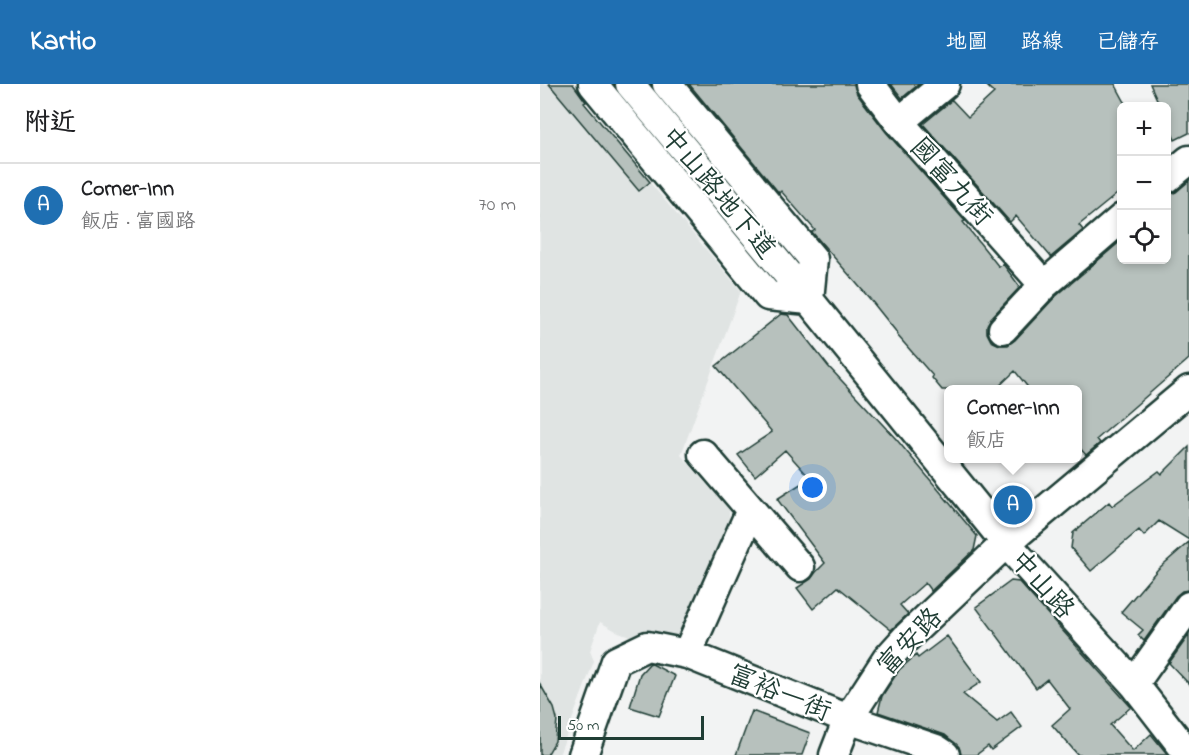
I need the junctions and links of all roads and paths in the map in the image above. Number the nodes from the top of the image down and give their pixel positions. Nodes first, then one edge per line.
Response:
1 (592, 84) edge
2 (630, 84) edge
3 (667, 84) edge
4 (870, 84) edge
5 (945, 84) edge
6 (899, 122) junction
7 (1189, 160) edge
8 (1171, 176) edge
9 (1117, 222) edge
10 (1040, 280) junction
11 (809, 300) junction
12 (1004, 329) dead end
13 (1189, 390) edge
14 (703, 454) dead end
15 (751, 510) junction
16 (1006, 543) junction
17 (800, 567) dead end
18 (1189, 606) edge
19 (687, 654) junction
20 (1134, 684) junction
21 (848, 719) junction
22 (583, 755) edge
23 (834, 755) edge
24 (945, 755) edge
25 (1189, 755) edge

1 - 11 street
2 - 11 street, 中山路地下道
3 - 11 street
4 - 6 street, 國富九街
5 - 6 street
6 - 10 street, 國富九街
7 - 8 street
9 - 10 street
10 - 12 street
11 - 16 street, 中山路
13 - 16 street, 富安路
14 - 15 street
15 - 17 street
15 - 19 street
16 - 20 street, 中山路
16 - 21 street, 富安路
18 - 20 street
19 - 21 street, 富裕一街
19 - 22 street, 富裕一街
20 - 25 street, 中山路
21 - 23 street, 富安路
21 - 24 street, 富裕一街

